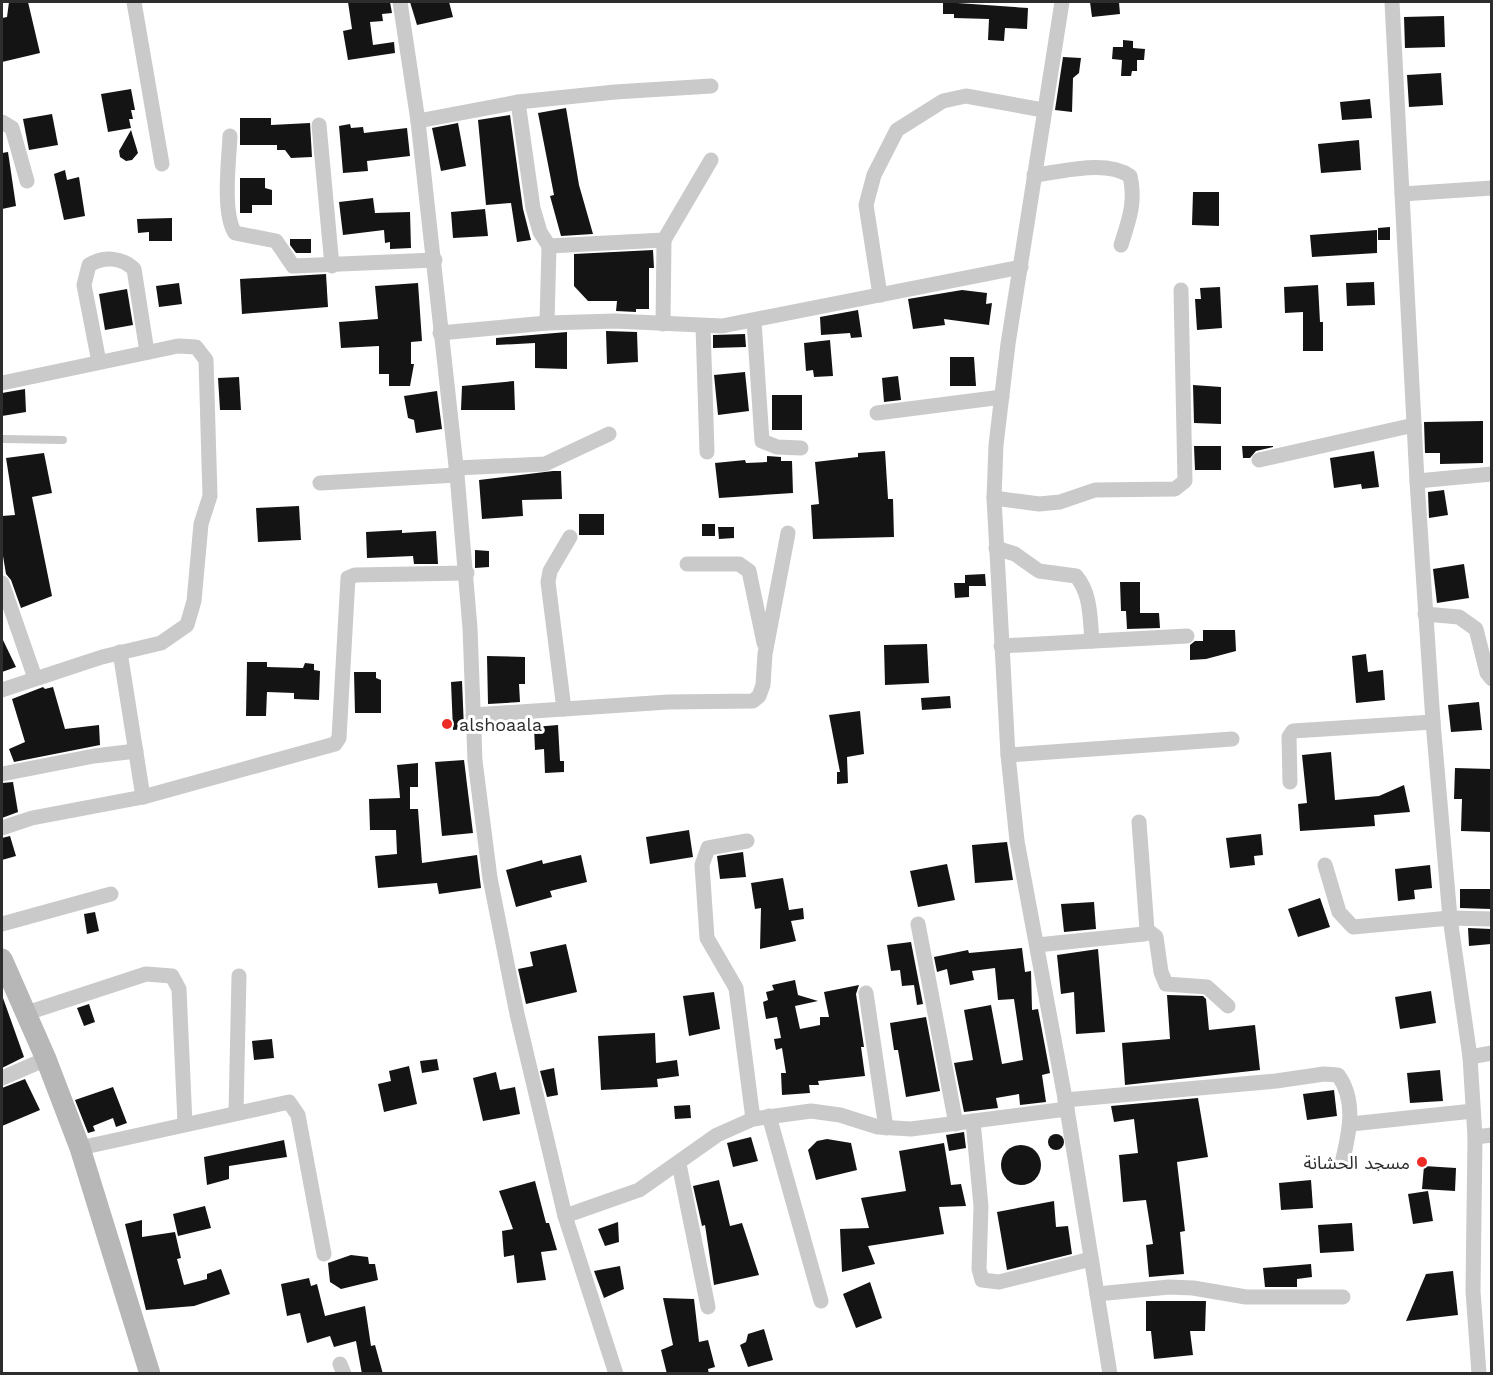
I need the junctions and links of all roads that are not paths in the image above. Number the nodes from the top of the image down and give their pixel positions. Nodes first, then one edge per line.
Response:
1 (134, 2) edge
2 (400, 2) edge
3 (1062, 2) edge
4 (1392, 2) edge
5 (711, 86) dead end
6 (518, 102) junction
7 (1043, 110) junction
8 (418, 121) junction
9 (2, 122) edge
10 (319, 125) dead end
11 (230, 136) dead end
12 (711, 160) dead end
13 (162, 164) dead end
14 (1034, 175) junction
15 (27, 182) dead end
16 (1491, 188) edge
17 (1402, 194) junction
18 (664, 240) junction
19 (1121, 245) dead end
20 (549, 246) junction
21 (435, 260) junction
22 (332, 266) junction
23 (1021, 267) junction
24 (1181, 290) dead end
25 (880, 295) junction
26 (754, 321) junction
27 (547, 323) junction
28 (663, 324) junction
29 (703, 326) junction
30 (440, 333) junction
31 (147, 352) junction
32 (99, 362) junction
33 (2, 383) edge
34 (1002, 397) junction
35 (877, 414) dead end
36 (1414, 425) junction
37 (609, 434) dead end
38 (2, 439) edge
39 (63, 440) dead end
40 (801, 448) dead end
41 (707, 452) dead end
42 (1259, 460) dead end
43 (457, 471) junction
44 (1491, 474) edge
45 (1417, 481) junction
46 (320, 483) dead end
47 (994, 498) junction
48 (788, 533) dead end
49 (570, 537) dead end
50 (996, 548) junction
51 (687, 564) dead end
52 (467, 573) junction
53 (2, 583) edge
54 (1425, 614) junction
55 (1187, 636) dead end
56 (1092, 641) junction
57 (1001, 646) junction
58 (120, 652) junction
59 (766, 652) junction
60 (35, 678) junction
61 (1491, 678) edge
62 (2, 690) edge
63 (564, 709) junction
64 (473, 715) junction
65 (1433, 722) junction
66 (1232, 739) dead end
67 (136, 752) junction
68 (1008, 755) junction
69 (2, 774) edge
70 (1290, 782) dead end
71 (143, 797) junction
72 (1139, 822) dead end
73 (2, 828) edge
74 (747, 841) dead end
75 (1325, 866) dead end
76 (111, 894) dead end
77 (1450, 918) junction
78 (1491, 919) edge
79 (2, 924) edge
80 (918, 924) dead end
81 (1147, 930) junction
82 (1037, 945) junction
83 (2, 959) edge
84 (239, 976) dead end
85 (866, 993) dead end
86 (1228, 1006) dead end
87 (27, 1013) junction
88 (1491, 1053) edge
89 (1470, 1058) junction
90 (46, 1059) junction
91 (2, 1078) edge
92 (1066, 1104) junction
93 (1473, 1111) junction
94 (237, 1113) junction
95 (769, 1116) junction
96 (753, 1119) junction
97 (973, 1121) junction
98 (185, 1124) junction
99 (956, 1124) junction
100 (1351, 1124) junction
101 (886, 1128) junction
102 (1491, 1135) edge
103 (1475, 1137) junction
104 (80, 1148) junction
105 (1342, 1163) dead end
106 (679, 1164) junction
107 (565, 1216) junction
108 (324, 1254) dead end
109 (1091, 1259) junction
110 (1097, 1294) junction
111 (1343, 1297) dead end
112 (821, 1301) dead end
113 (708, 1307) dead end
114 (1483, 1363) edge
115 (150, 1374) edge
116 (616, 1374) edge
117 (1110, 1374) edge

1 - 13 street
2 - 8 street
3 - 7 street
4 - 17 street
5 - 6 street
6 - 8 street
6 - 20 street
7 - 14 street
7 - 25 street
8 - 21 street
9 - 15 street
10 - 22 street
11 - 22 street
12 - 18 street
14 - 19 street
14 - 23 street
16 - 17 street
17 - 36 street
18 - 20 street
18 - 28 street
20 - 27 street
21 - 22 street
21 - 30 street
23 - 25 street
23 - 34 street
24 - 47 street
25 - 26 street
26 - 29 street
26 - 40 street
27 - 28 street
27 - 30 street
28 - 29 street
29 - 41 street
30 - 43 street
31 - 32 street
31 - 32 street
31 - 58 street
32 - 33 street
34 - 35 street
34 - 47 street
36 - 42 street
36 - 45 street
37 - 43 street
38 - 39 lane
43 - 46 street
43 - 52 street
44 - 45 street
45 - 54 street
47 - 50 street
48 - 59 street
49 - 63 street
50 - 56 street
50 - 57 street
51 - 59 street
52 - 64 street
52 - 71 street
53 - 60 street
54 - 61 street
54 - 65 street
55 - 56 street
56 - 57 street
57 - 68 street
58 - 60 street
58 - 67 street
59 - 63 street
60 - 62 street
63 - 64 street
64 - 107 street
65 - 70 street
65 - 77 street
66 - 68 street
67 - 69 street
67 - 71 street
68 - 82 street
71 - 73 street
72 - 81 street
74 - 96 street
75 - 77 street
76 - 79 street
77 - 78 street
77 - 89 street
80 - 99 street
81 - 82 street
81 - 86 street
82 - 92 street
83 - 87 street
84 - 94 street
85 - 101 street
87 - 90 street
87 - 98 street
88 - 89 street
89 - 93 street
90 - 91 street
90 - 104 street
92 - 97 street
92 - 100 street
92 - 109 street
93 - 100 street
93 - 103 street
94 - 98 street
94 - 108 street
95 - 96 street
95 - 101 street
95 - 112 street
96 - 106 street
97 - 99 street
97 - 109 street
98 - 104 street
99 - 101 street
100 - 105 street
102 - 103 street
103 - 114 street
104 - 115 street
106 - 107 street
106 - 113 street
107 - 116 street
109 - 110 street
110 - 111 street
110 - 117 street

